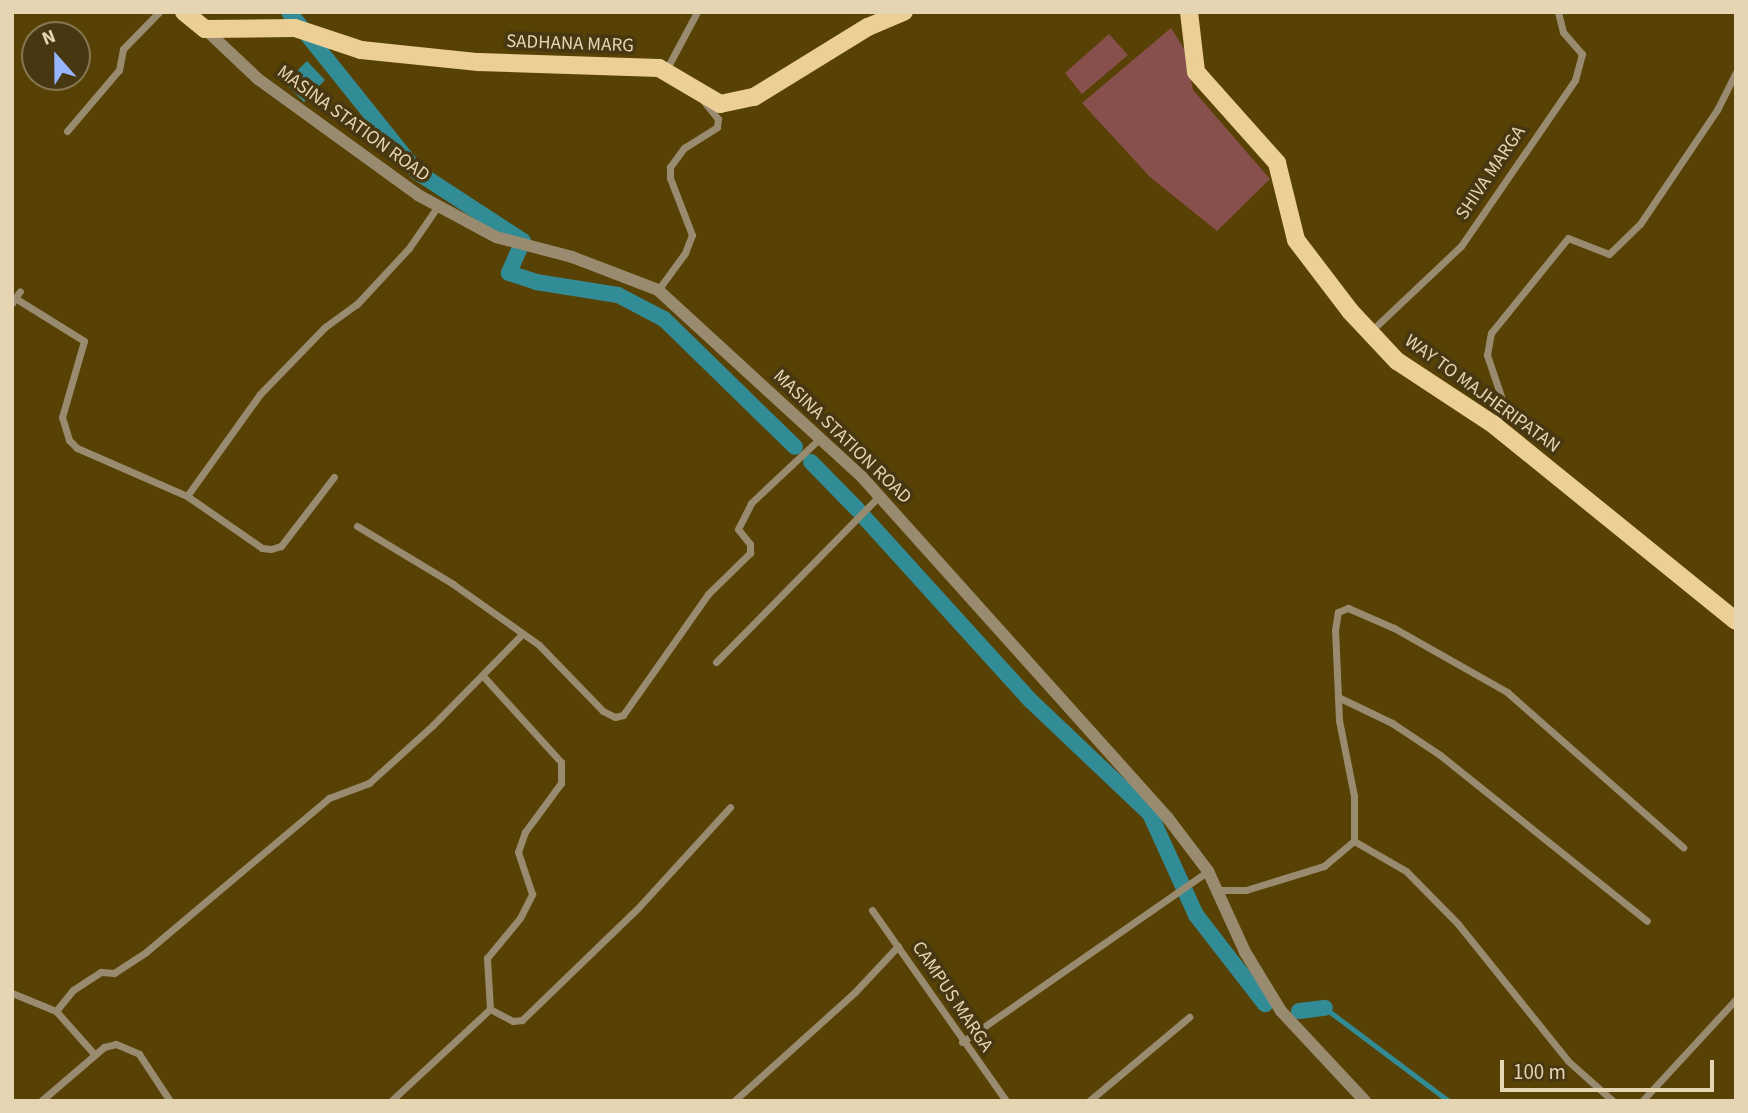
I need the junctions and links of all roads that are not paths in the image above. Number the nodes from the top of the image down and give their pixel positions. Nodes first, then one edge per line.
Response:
1 (159, 12) edge
2 (184, 12) edge
3 (697, 12) edge
4 (904, 12) edge
5 (1189, 12) edge
6 (1558, 12) edge
7 (205, 29) junction
8 (664, 72) junction
9 (1736, 72) edge
10 (696, 92) junction
11 (67, 131) dead end
12 (438, 205) junction
13 (658, 290) junction
14 (16, 298) edge
15 (1370, 333) junction
16 (1494, 425) junction
17 (818, 440) junction
18 (334, 477) dead end
19 (880, 495) junction
20 (187, 496) junction
21 (357, 526) dead end
22 (1736, 621) edge
23 (522, 634) junction
24 (716, 663) dead end
25 (483, 676) junction
26 (1338, 697) junction
27 (730, 807) dead end
28 (1354, 841) junction
29 (1683, 847) dead end
30 (1208, 870) junction
31 (1218, 890) junction
32 (872, 910) dead end
33 (1647, 921) dead end
34 (898, 946) junction
35 (12, 993) edge
36 (1736, 999) edge
37 (490, 1009) junction
38 (56, 1011) junction
39 (1189, 1017) dead end
40 (962, 1042) junction
41 (94, 1054) junction
42 (1360, 1099) edge
43 (41, 1101) edge
44 (170, 1101) edge
45 (391, 1101) edge
46 (734, 1101) edge
47 (1006, 1101) edge
48 (1089, 1101) edge
49 (1613, 1101) edge
50 (1642, 1101) edge

1 - 11 street
2 - 7 main road
3 - 8 street
4 - 10 main road, SADHANA MARG
5 - 15 main road, WAY TO MAJHERIPATAN
6 - 15 street, SHIVA MARGA
7 - 8 main road, SADHANA MARG
7 - 12 street, MASINA STATION ROAD
8 - 10 main road, SADHANA MARG
9 - 16 street
10 - 13 street
12 - 13 street, MASINA STATION ROAD
12 - 20 street
13 - 17 street, MASINA STATION ROAD
14 - 20 street
15 - 16 main road, WAY TO MAJHERIPATAN
16 - 22 main road, WAY TO MAJHERIPATAN
17 - 19 street, MASINA STATION ROAD
17 - 23 street
18 - 20 street
19 - 24 street
19 - 30 street, MASINA STATION ROAD
21 - 23 street
23 - 25 street
25 - 37 street
25 - 38 street
26 - 28 street
26 - 29 street
26 - 33 street
27 - 37 street
28 - 31 street
28 - 49 street
30 - 31 street, MASINA STATION ROAD
30 - 40 street
31 - 42 street, MASINA STATION ROAD
32 - 34 street, CAMPUS MARGA
34 - 40 street, CAMPUS MARGA
34 - 46 street
35 - 38 street
36 - 50 street
37 - 45 street
38 - 41 street
39 - 48 street
40 - 47 street, CAMPUS MARGA
41 - 43 street
41 - 44 street

